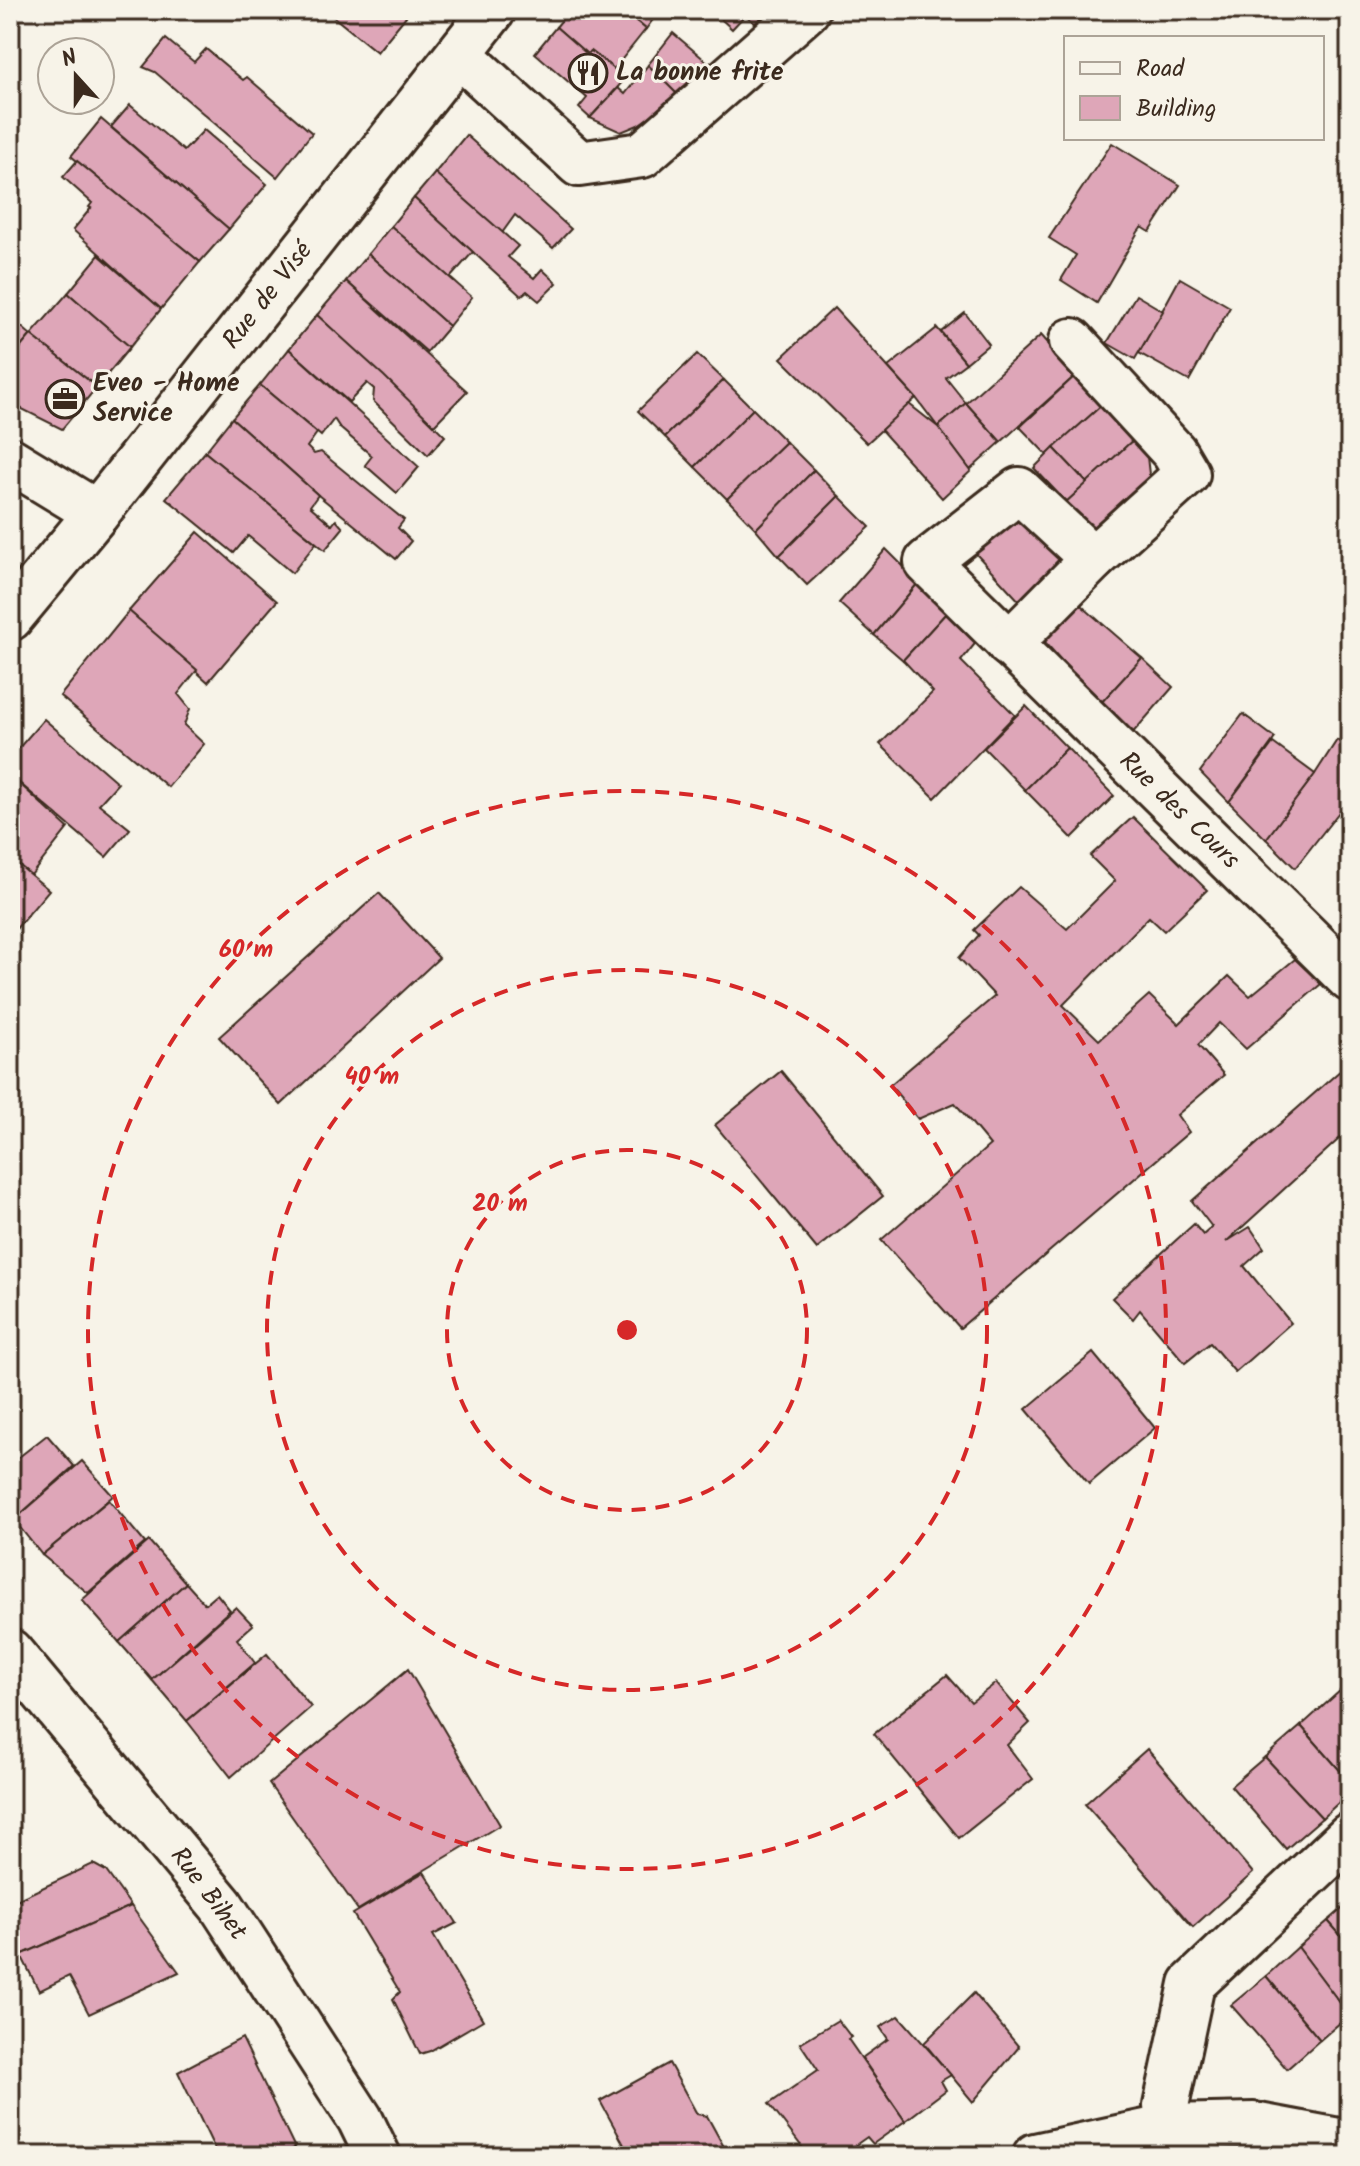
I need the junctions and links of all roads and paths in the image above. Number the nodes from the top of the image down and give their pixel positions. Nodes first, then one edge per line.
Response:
1 (493, 10) edge
2 (807, 10) edge
3 (459, 54) junction
4 (1072, 341) dead end
5 (10, 460) edge
6 (97, 513) junction
7 (1093, 559) junction
8 (10, 618) edge
9 (1009, 644) junction
10 (1350, 979) edge
11 (10, 1652) edge
12 (1350, 1835) edge
13 (1169, 2127) junction
14 (1350, 2143) edge
15 (378, 2156) edge
16 (1035, 2156) edge

1 - 3 street, Rue de Visé
2 - 3 street
3 - 6 street, Rue de Visé
4 - 7 street
5 - 6 street
6 - 8 street, Rue de Visé
7 - 9 street
7 - 9 street, Rue des Cours
9 - 10 street, Rue des Cours
11 - 15 street, Rue Bihet
12 - 13 street
13 - 14 street
13 - 16 street

